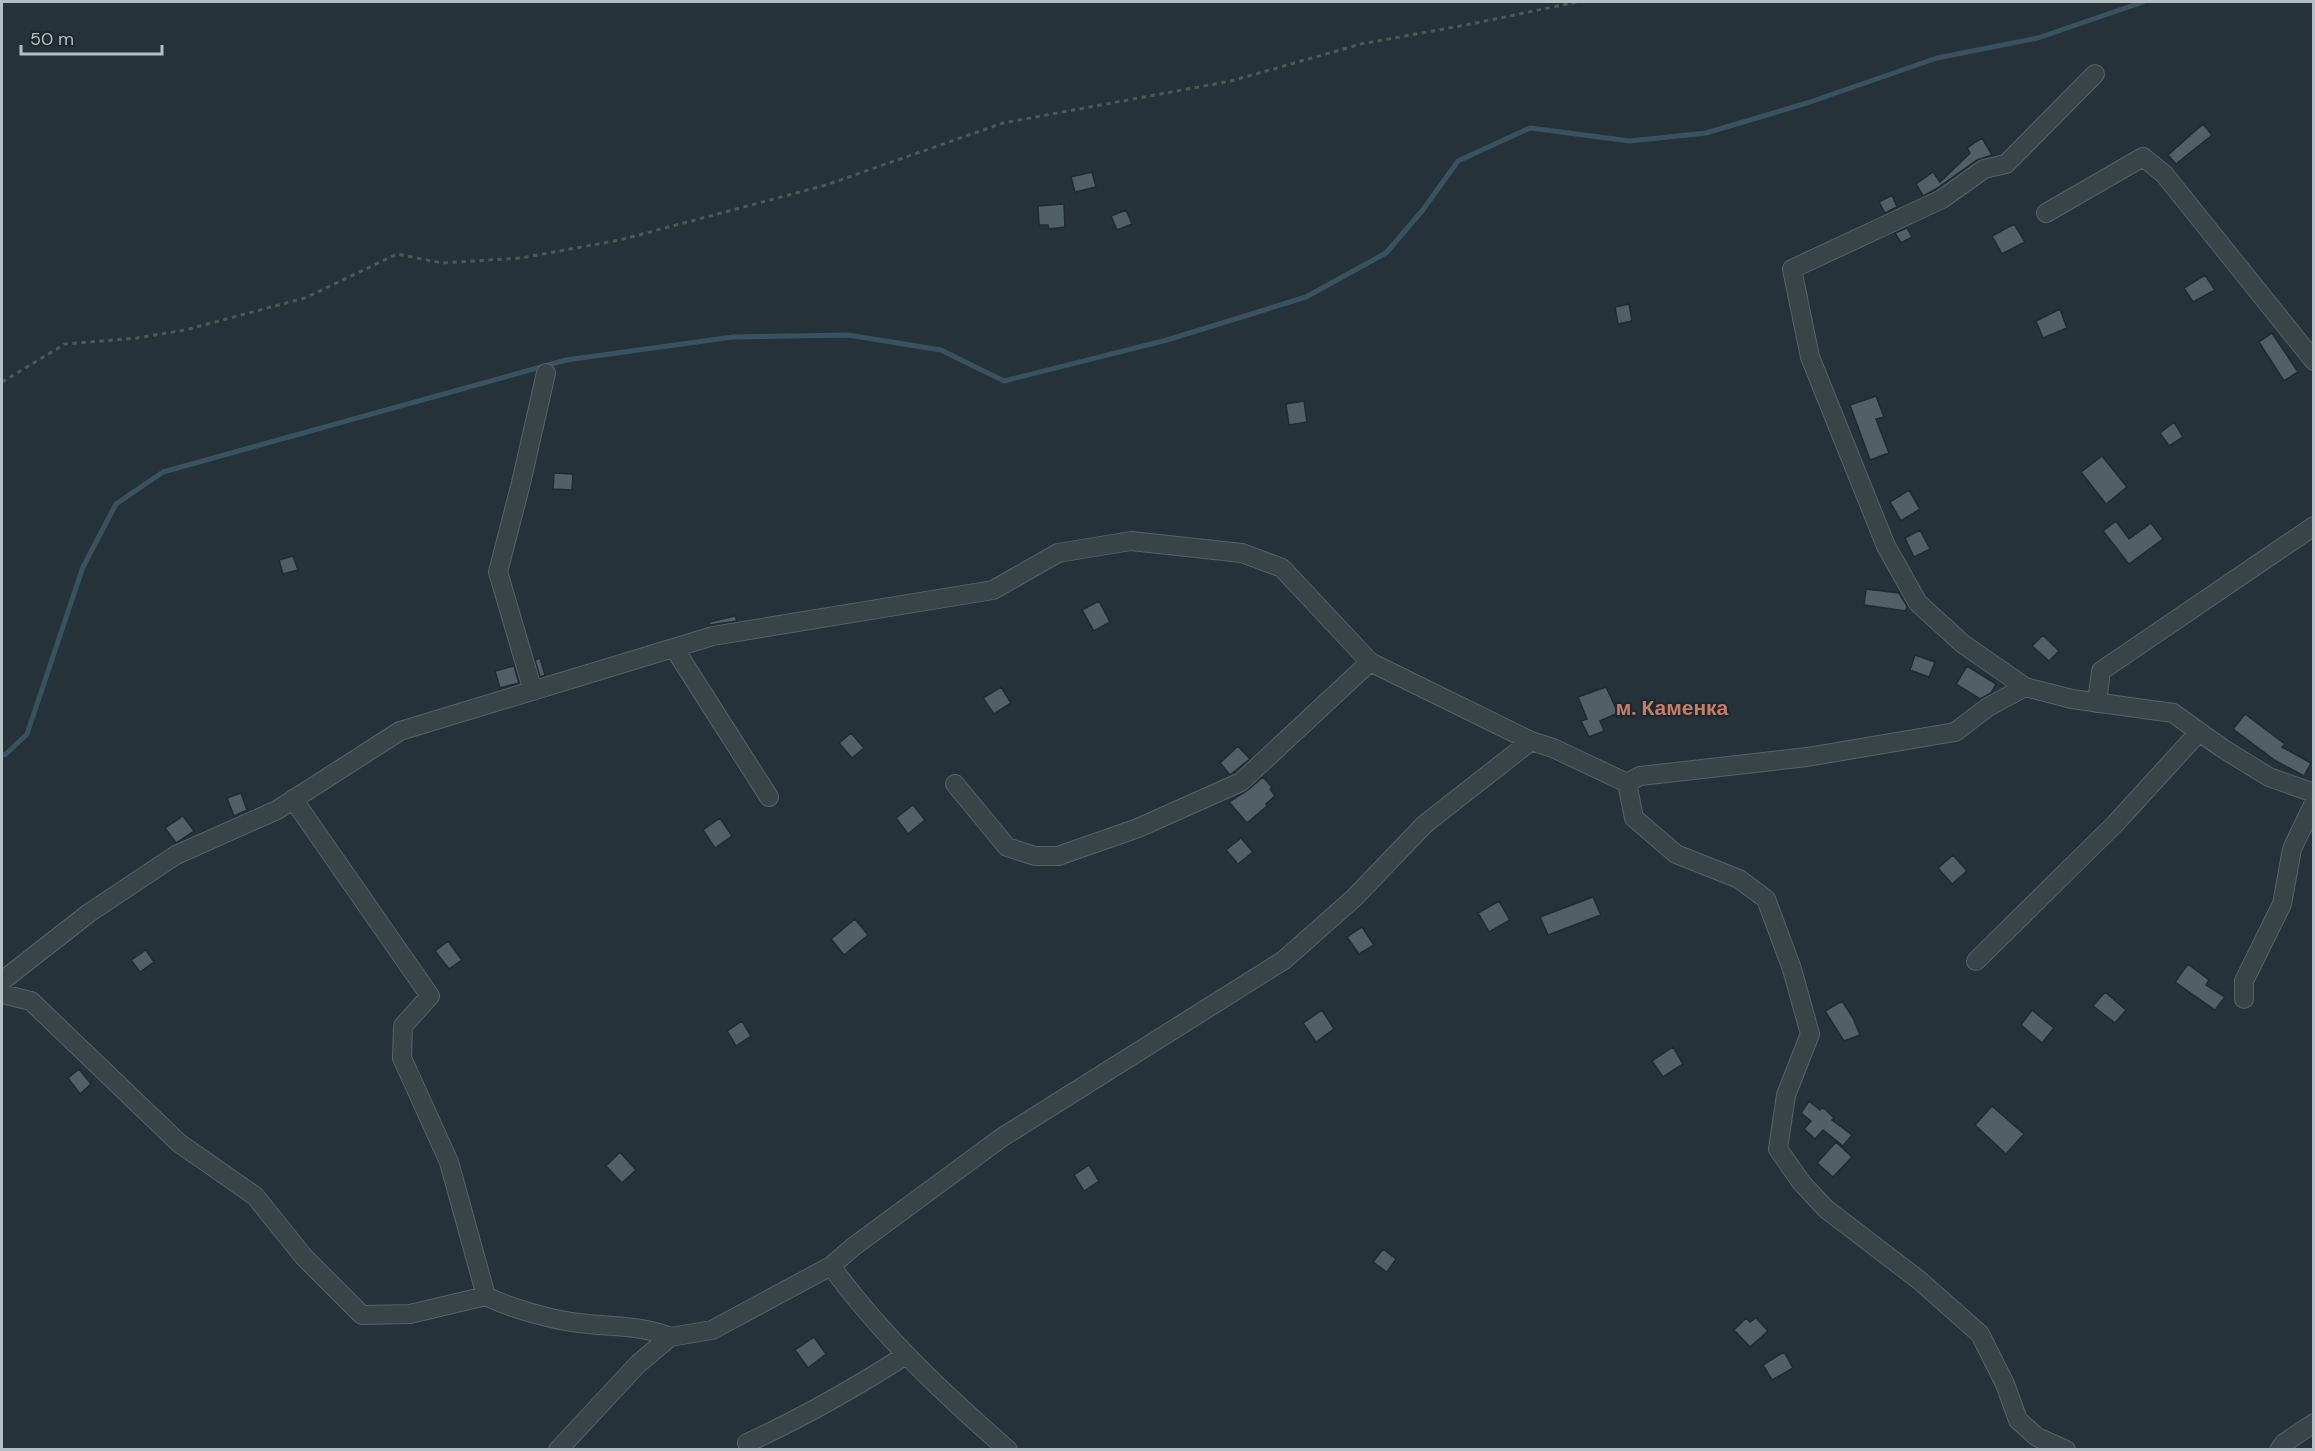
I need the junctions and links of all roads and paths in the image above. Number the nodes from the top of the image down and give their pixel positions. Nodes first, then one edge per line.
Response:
1 (1577, 2) edge
2 (2095, 74) dead end
3 (2046, 213) dead end
4 (2313, 361) edge
5 (546, 373) dead end
6 (2, 382) edge
7 (2313, 526) edge
8 (674, 648) junction
9 (1370, 662) junction
10 (2025, 687) junction
11 (533, 691) junction
12 (2097, 703) junction
13 (2199, 732) junction
14 (1531, 741) junction
15 (1627, 783) junction
16 (955, 784) dead end
17 (2313, 793) edge
18 (769, 796) dead end
19 (293, 799) junction
20 (2313, 803) edge
21 (1976, 961) dead end
22 (2, 981) edge
23 (2, 994) edge
24 (2244, 999) dead end
25 (831, 1266) junction
26 (486, 1296) junction
27 (670, 1337) junction
28 (906, 1355) junction
29 (2313, 1423) edge
30 (747, 1443) dead end
31 (558, 1449) edge
32 (1008, 1449) edge
33 (2066, 1449) edge
34 (2279, 1449) edge

1 - 6 path
2 - 10 street
3 - 4 street
5 - 11 street
7 - 12 street
8 - 9 street
8 - 11 street
8 - 18 street
9 - 14 street
9 - 16 street
10 - 12 street
10 - 15 street
11 - 19 street
12 - 13 street
13 - 17 street
13 - 21 street
14 - 15 street
14 - 25 street
15 - 33 street
19 - 22 street
19 - 26 street
20 - 24 street
23 - 26 street
25 - 27 street
25 - 28 street
26 - 27 street
27 - 31 street
28 - 30 street
28 - 32 street
29 - 34 street

